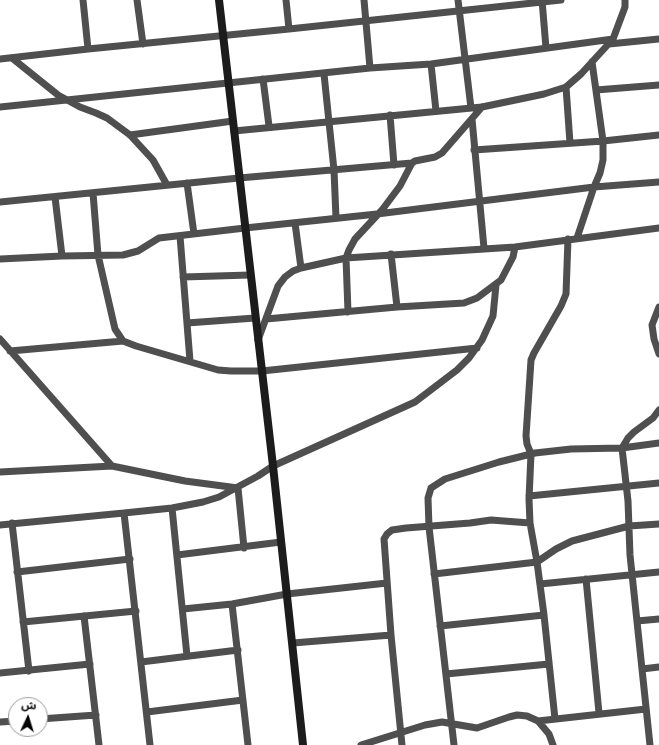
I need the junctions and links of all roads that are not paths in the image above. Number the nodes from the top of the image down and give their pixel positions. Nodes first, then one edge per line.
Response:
1 (84, 0) edge
2 (137, 0) edge
3 (219, 0) edge
4 (286, 0) edge
5 (364, 0) edge
6 (458, 0) edge
7 (561, 0) edge
8 (625, 0) edge
9 (542, 1) edge
10 (494, 4) edge
11 (460, 11) junction
12 (366, 21) junction
13 (289, 29) junction
14 (224, 35) junction
15 (659, 39) edge
16 (611, 42) junction
17 (143, 44) junction
18 (546, 48) junction
19 (88, 49) junction
20 (12, 58) junction
21 (0, 59) edge
22 (465, 59) junction
23 (592, 62) junction
24 (431, 64) junction
25 (370, 68) junction
26 (324, 74) junction
27 (263, 80) junction
28 (229, 83) junction
29 (659, 85) edge
30 (566, 86) junction
31 (596, 90) junction
32 (68, 101) junction
33 (0, 107) edge
34 (482, 107) junction
35 (471, 108) junction
36 (436, 111) junction
37 (390, 115) junction
38 (472, 119) junction
39 (233, 121) junction
40 (329, 122) junction
41 (270, 126) junction
42 (234, 131) junction
43 (659, 134) edge
44 (130, 135) junction
45 (603, 141) junction
46 (570, 143) junction
47 (474, 150) junction
48 (412, 163) junction
49 (394, 165) junction
50 (334, 170) junction
51 (239, 178) junction
52 (659, 182) edge
53 (186, 183) junction
54 (166, 185) junction
55 (594, 187) junction
56 (93, 193) junction
57 (55, 197) junction
58 (0, 202) edge
59 (479, 202) junction
60 (377, 214) junction
61 (336, 218) junction
62 (295, 223) junction
63 (245, 228) junction
64 (659, 228) edge
65 (194, 234) junction
66 (180, 236) junction
67 (577, 238) junction
68 (568, 239) junction
69 (515, 247) junction
70 (484, 248) junction
71 (391, 254) junction
72 (98, 255) junction
73 (62, 256) junction
74 (346, 258) junction
75 (0, 259) edge
76 (301, 268) junction
77 (250, 275) junction
78 (184, 277) junction
79 (496, 285) junction
80 (397, 307) junction
81 (659, 307) edge
82 (348, 312) junction
83 (256, 318) junction
84 (266, 319) junction
85 (187, 324) junction
86 (0, 339) edge
87 (258, 340) junction
88 (123, 341) junction
89 (476, 348) junction
90 (10, 351) junction
91 (659, 354) edge
92 (190, 361) junction
93 (262, 371) junction
94 (659, 410) edge
95 (659, 443) edge
96 (622, 448) junction
97 (531, 454) junction
98 (112, 466) junction
99 (273, 466) junction
100 (0, 472) edge
101 (659, 483) edge
102 (626, 486) junction
103 (238, 488) junction
104 (529, 496) junction
105 (172, 508) junction
106 (124, 513) junction
107 (12, 523) junction
108 (530, 523) junction
109 (659, 524) edge
110 (0, 525) edge
111 (629, 526) junction
112 (429, 527) junction
113 (281, 542) junction
114 (244, 548) junction
115 (177, 555) junction
116 (130, 559) junction
117 (537, 562) junction
118 (17, 572) junction
119 (659, 572) edge
120 (434, 574) junction
121 (632, 575) junction
122 (586, 579) junction
123 (387, 583) junction
124 (540, 584) junction
125 (287, 594) junction
126 (232, 604) junction
127 (183, 609) junction
128 (136, 611) junction
129 (544, 615) junction
130 (84, 616) junction
131 (659, 620) edge
132 (637, 621) junction
133 (23, 622) junction
134 (440, 626) junction
135 (391, 635) junction
136 (293, 644) junction
137 (238, 650) junction
138 (187, 656) junction
139 (141, 662) junction
140 (90, 664) junction
141 (549, 664) junction
142 (659, 667) edge
143 (642, 669) junction
144 (29, 671) junction
145 (0, 673) edge
146 (446, 674) junction
147 (243, 700) junction
148 (646, 709) junction
149 (147, 712) junction
150 (600, 713) junction
151 (96, 715) junction
152 (48, 718) edge
153 (555, 719) junction
154 (538, 721) junction
155 (452, 724) junction
156 (401, 732) junction
157 (99, 745) edge
158 (150, 745) edge
159 (248, 745) edge
160 (298, 745) edge
161 (303, 745) edge
162 (362, 745) edge
163 (402, 745) edge
164 (454, 745) edge
165 (553, 745) edge
166 (650, 745) edge

1 - 19 street
2 - 17 street
3 - 14 street
4 - 13 street
5 - 12 street
6 - 11 street
7 - 9 street
8 - 16 street
9 - 10 street
9 - 18 street
10 - 11 street
11 - 12 street
11 - 22 street
12 - 13 street
12 - 25 street
13 - 14 street
14 - 17 street
14 - 28 street
15 - 16 street
16 - 18 street
16 - 23 street
17 - 19 street
18 - 22 street
19 - 20 street
20 - 21 street
20 - 32 street
22 - 24 street
22 - 35 street
23 - 30 street
23 - 31 street
24 - 25 street
24 - 36 street
25 - 26 street
26 - 27 street
26 - 40 street
27 - 28 street
27 - 41 street
28 - 32 street
28 - 39 street
29 - 31 street
30 - 34 street
30 - 46 street
31 - 45 street
32 - 33 street
32 - 44 street
34 - 35 street
34 - 38 street
35 - 36 street
36 - 37 street
37 - 40 street
37 - 49 street
38 - 47 street
38 - 48 street
39 - 42 street
39 - 44 street
40 - 41 street
40 - 50 street
41 - 42 street
42 - 51 street
43 - 45 street
44 - 54 street
45 - 46 street
45 - 55 street
46 - 47 street
47 - 59 street
48 - 49 street
48 - 60 street
49 - 50 street
50 - 51 street
50 - 61 street
51 - 53 street
51 - 63 street
52 - 55 street
53 - 54 street
53 - 65 street
54 - 56 street
55 - 59 street
55 - 67 street
56 - 57 street
56 - 72 street
57 - 58 street
57 - 73 street
59 - 60 street
59 - 70 street
60 - 61 street
60 - 74 street
61 - 62 street
62 - 63 street
62 - 76 street
63 - 65 street
63 - 77 street
64 - 67 street
65 - 66 street
66 - 72 street
66 - 78 street
67 - 68 street
68 - 69 street
68 - 97 street
69 - 70 street
69 - 79 street
70 - 71 street
71 - 74 street
71 - 80 street
72 - 73 street
72 - 88 street
73 - 75 street
74 - 76 street
74 - 82 street
76 - 84 street
77 - 78 street
77 - 83 street
78 - 85 street
79 - 80 street
79 - 89 street
80 - 82 street
81 - 91 street
82 - 84 street
83 - 85 street
83 - 87 street
84 - 87 street
85 - 92 street
86 - 90 street
87 - 93 street
88 - 90 street
88 - 92 street
89 - 93 street
89 - 99 street
90 - 98 street
92 - 93 street
93 - 99 street
94 - 96 street
95 - 96 street
96 - 97 street
96 - 102 street
97 - 104 street
97 - 112 street
98 - 100 street
98 - 103 street
99 - 103 street
99 - 113 street
101 - 102 street
102 - 104 street
102 - 111 street
103 - 105 street
103 - 114 street
104 - 108 street
105 - 106 street
105 - 115 street
106 - 107 street
106 - 116 street
107 - 110 street
107 - 118 street
108 - 112 street
108 - 117 street
109 - 111 street
111 - 117 street
111 - 121 street
112 - 120 street
112 - 123 street
113 - 114 street
113 - 125 street
114 - 115 street
115 - 127 street
116 - 118 street
116 - 128 street
117 - 120 street
117 - 124 street
118 - 133 street
119 - 121 street
120 - 134 street
121 - 122 street
121 - 132 street
122 - 124 street
122 - 150 street
123 - 125 street
123 - 135 street
124 - 129 street
125 - 126 street
125 - 136 street
126 - 127 street
126 - 137 street
127 - 138 street
128 - 130 street
128 - 139 street
129 - 134 street
129 - 141 street
130 - 133 street
130 - 140 street
131 - 132 street
132 - 143 street
133 - 144 street
134 - 146 street
135 - 136 street
135 - 156 street
136 - 161 street
137 - 138 street
137 - 147 street
138 - 139 street
139 - 149 street
140 - 144 street
140 - 151 street
141 - 146 street
141 - 153 street
142 - 143 street
143 - 148 street
144 - 145 street
146 - 155 street
147 - 149 street
147 - 159 street
148 - 150 street
148 - 166 street
149 - 158 street
150 - 153 street
151 - 152 street
151 - 157 street
153 - 154 street
154 - 155 street
154 - 165 street
155 - 156 street
155 - 164 street
156 - 162 street
156 - 163 street
160 - 161 street

